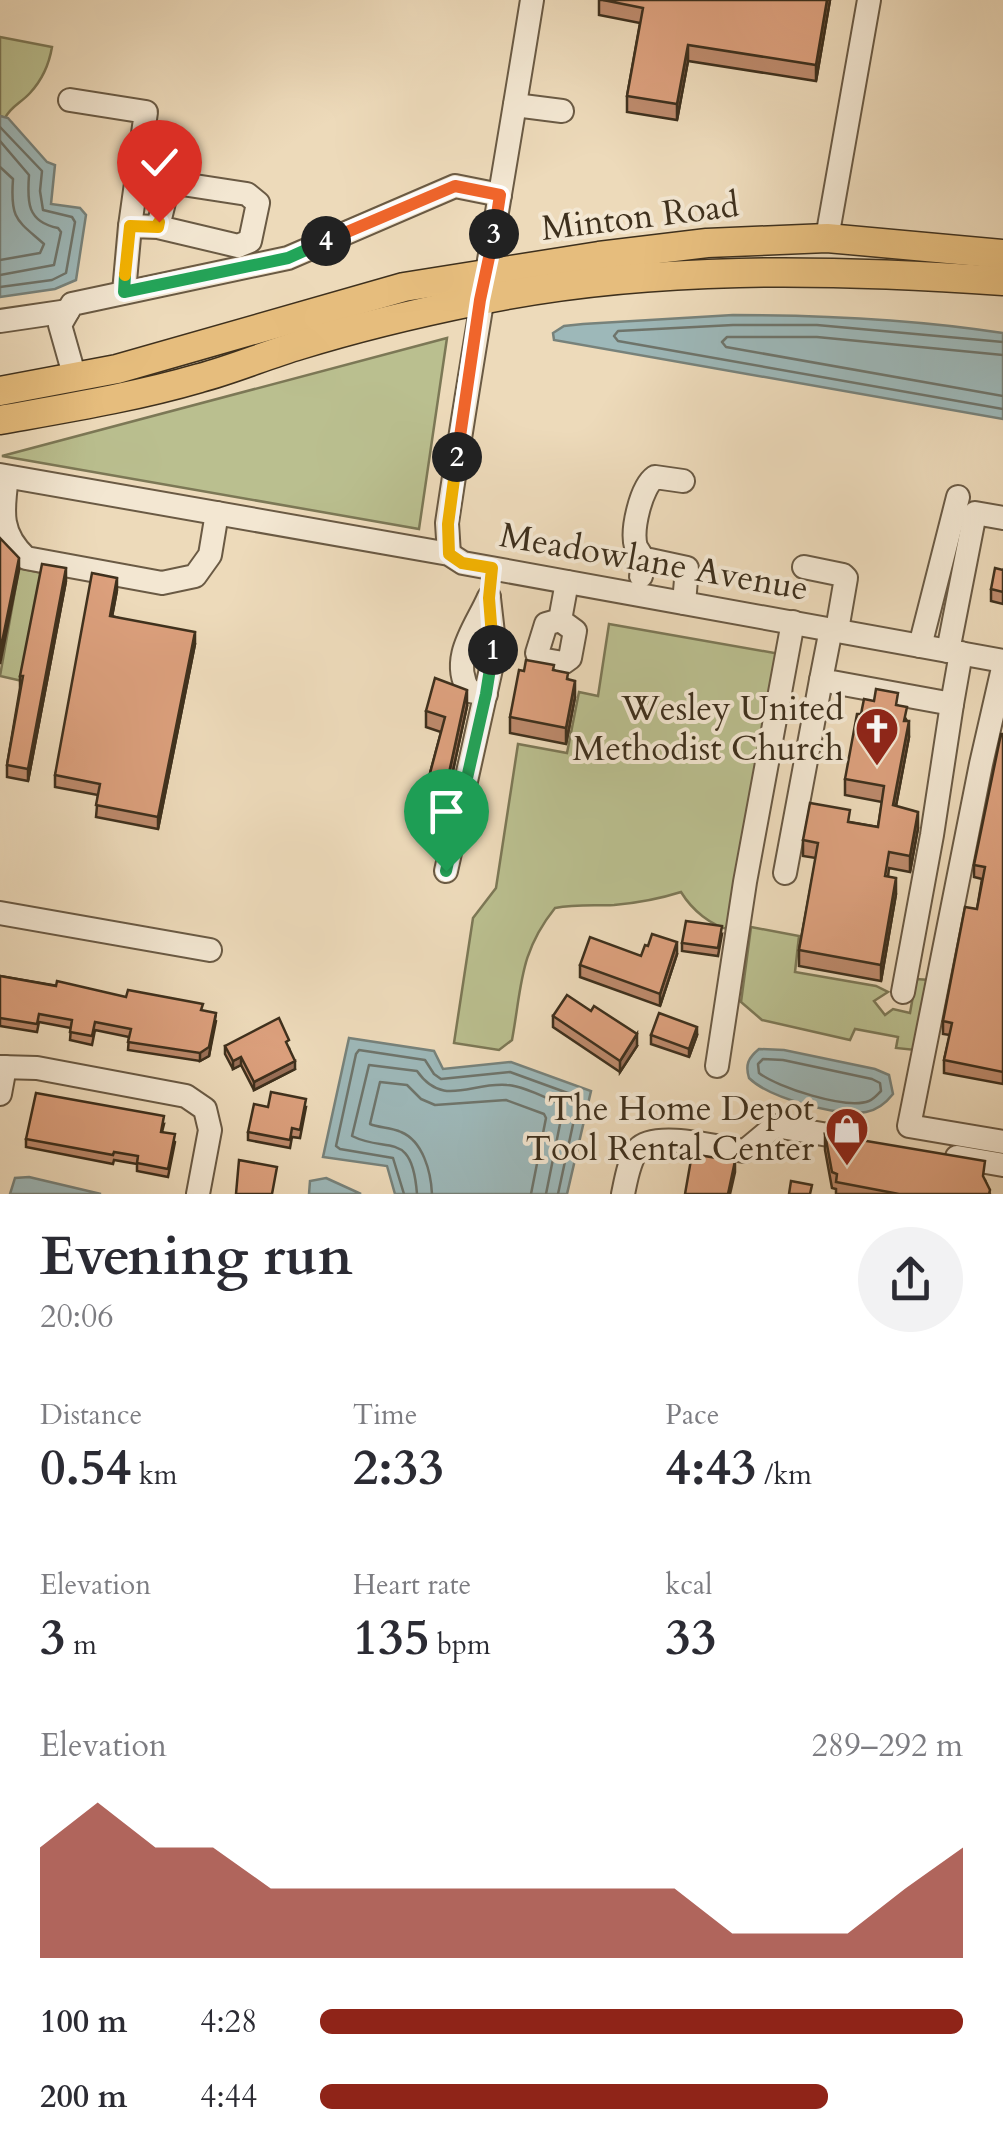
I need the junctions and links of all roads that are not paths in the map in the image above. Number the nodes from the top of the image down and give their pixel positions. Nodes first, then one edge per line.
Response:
1 (532, 0) edge
2 (869, 0) edge
3 (70, 100) dead end
4 (515, 105) junction
5 (562, 112) dead end
6 (500, 195) junction
7 (130, 226) junction
8 (158, 227) dead end
9 (827, 238) junction
10 (1003, 254) edge
11 (1003, 281) edge
12 (483, 287) junction
13 (124, 292) junction
14 (68, 311) junction
15 (0, 320) edge
16 (75, 378) junction
17 (0, 391) edge
18 (92, 404) junction
19 (0, 420) edge
20 (4, 476) edge
21 (683, 481) dead end
22 (958, 497) dead end
23 (217, 513) junction
24 (1003, 518) edge
25 (449, 554) junction
26 (645, 562) junction
27 (804, 567) dead end
28 (492, 568) junction
29 (567, 582) junction
30 (638, 594) junction
31 (684, 603) junction
32 (560, 620) dead end
33 (792, 622) junction
34 (834, 630) junction
35 (920, 646) junction
36 (955, 652) junction
37 (1003, 664) edge
38 (821, 680) junction
39 (999, 700) edge
40 (952, 704) junction
41 (995, 741) edge
42 (446, 871) dead end
43 (785, 873) dead end
44 (0, 913) edge
45 (210, 950) dead end
46 (902, 992) dead end
47 (717, 1066) dead end
48 (3, 1067) edge
49 (0, 1094) edge
50 (870, 1142) edge
51 (1003, 1142) edge
52 (908, 1149) edge
53 (1003, 1165) edge
54 (198, 1194) edge
55 (623, 1194) edge

1 - 4 street
2 - 9 street
3 - 7 street
4 - 5 street
4 - 6 street
6 - 12 street
6 - 13 street
7 - 8 street
7 - 13 street
9 - 10 main road, Minton Road
9 - 12 main road, Minton Road
11 - 12 main road, Minton Road
12 - 16 main road, Minton Road
12 - 18 main road, Minton Road
12 - 25 street
13 - 14 street
14 - 15 street
14 - 16 street
16 - 17 main road, Minton Road
16 - 18 main road
18 - 19 main road, Minton Road
20 - 23 street, Meadowlane Avenue
20 - 23 street
21 - 26 street
22 - 35 street
23 - 25 street, Meadowlane Avenue
24 - 36 street
25 - 28 street, Meadowlane Avenue
26 - 30 street
26 - 31 street
27 - 34 street
28 - 29 street, Meadowlane Avenue
28 - 42 street
29 - 30 street, Meadowlane Avenue
29 - 32 street
30 - 31 street, Meadowlane Avenue
31 - 33 street, Meadowlane Avenue
33 - 34 street, Meadowlane Avenue
33 - 47 street
34 - 35 street, Meadowlane Avenue
34 - 38 street
35 - 36 street, Meadowlane Avenue
36 - 37 street, Meadowlane Avenue
36 - 40 street
37 - 39 street
38 - 40 street
38 - 43 street
39 - 41 street
40 - 46 street
41 - 51 street
44 - 45 street
48 - 49 street
48 - 54 street
50 - 55 street
52 - 53 street

